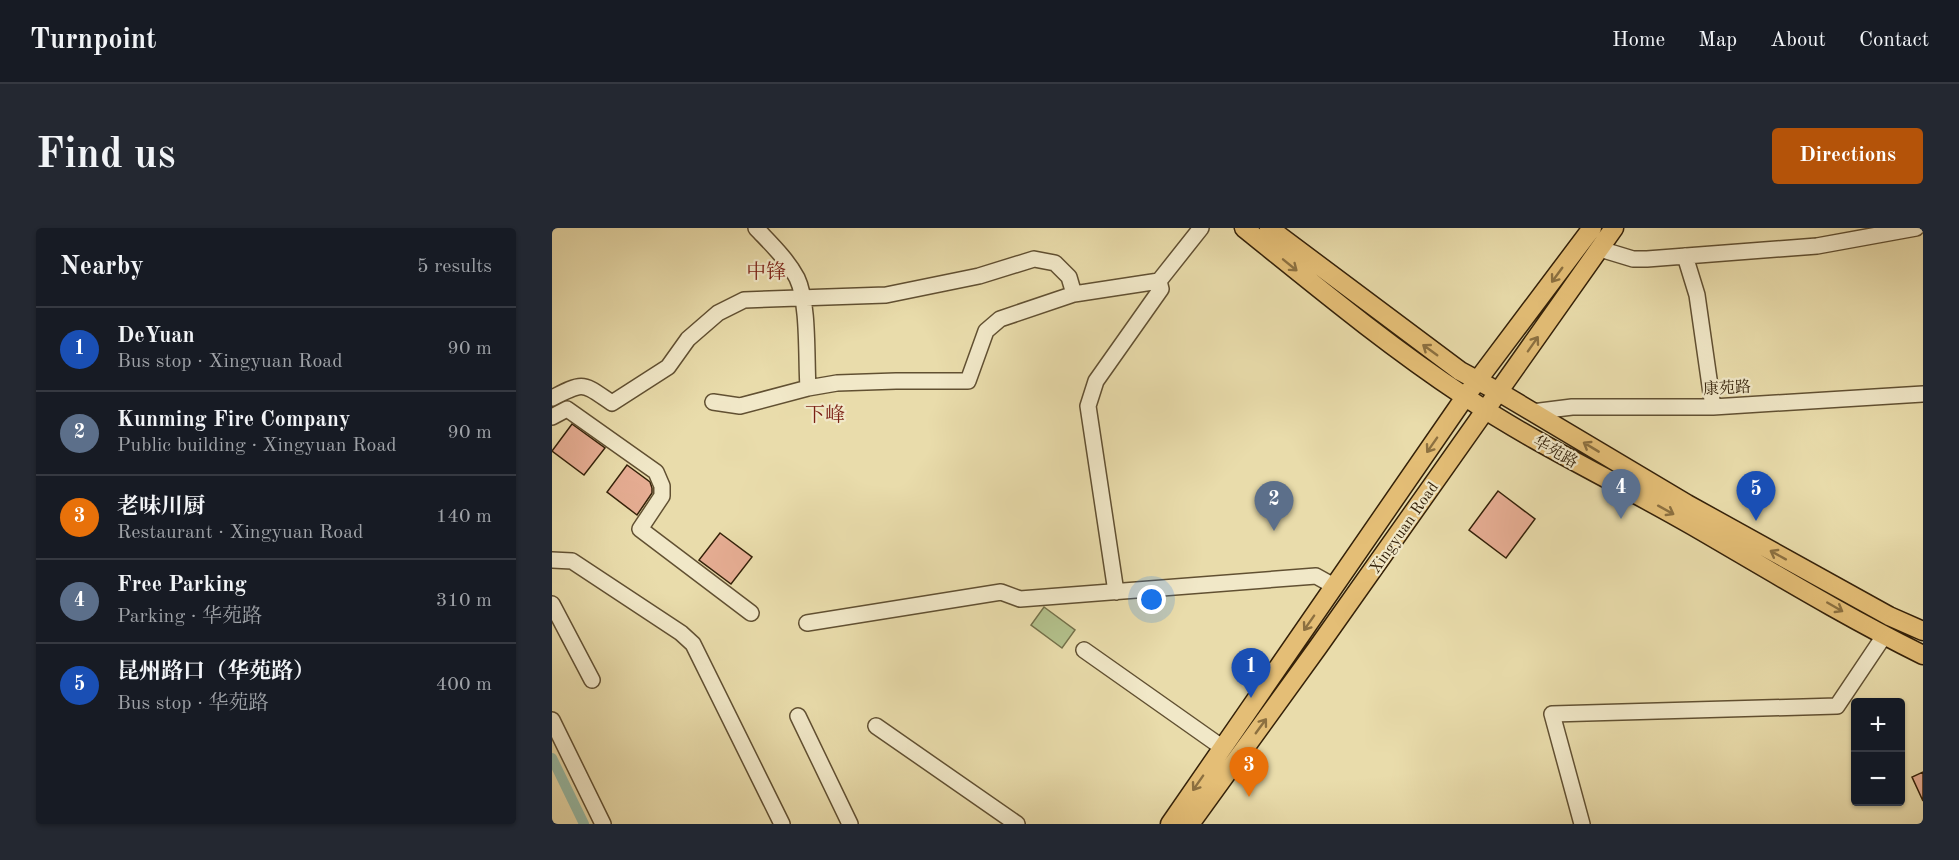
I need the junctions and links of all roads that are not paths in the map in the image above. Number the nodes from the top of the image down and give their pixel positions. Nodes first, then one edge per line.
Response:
1 (756, 228) edge
2 (1201, 228) edge
3 (1244, 228) edge
4 (1269, 228) edge
5 (1592, 228) edge
6 (1614, 228) edge
7 (1916, 228) edge
8 (1600, 249) junction
9 (1685, 256) junction
10 (1159, 281) junction
11 (1074, 294) junction
12 (803, 299) junction
13 (1479, 381) junction
14 (808, 388) junction
15 (1499, 392) junction
16 (1923, 394) edge
17 (1465, 397) junction
18 (552, 398) edge
19 (713, 402) dead end
20 (1713, 407) junction
21 (1486, 410) junction
22 (1532, 412) junction
23 (552, 417) edge
24 (552, 560) edge
25 (1334, 586) junction
26 (1116, 592) junction
27 (552, 604) edge
28 (751, 613) dead end
29 (807, 624) dead end
30 (1923, 631) edge
31 (1884, 636) junction
32 (1084, 650) dead end
33 (1923, 655) edge
34 (592, 680) dead end
35 (798, 716) dead end
36 (552, 720) edge
37 (876, 726) dead end
38 (1223, 747) junction
39 (603, 824) edge
40 (782, 824) edge
41 (850, 824) edge
42 (1017, 824) edge
43 (1170, 824) edge
44 (1190, 824) edge
45 (1582, 824) edge

1 - 12 street
2 - 10 street
3 -> 17 main road, 华苑路
13 -> 4 main road, 华苑路
5 -> 13 main road, Xingyuan Road
6 - 8 main road, Xingyuan Road
7 - 9 street
8 - 9 street
15 -> 8 main road, Xingyuan Road
9 - 20 street
10 - 11 street
10 - 26 street
11 - 12 street
11 - 14 street
12 - 14 street
12 - 18 street
13 - 15 main road, 华苑路
13 - 17 main road, Xingyuan Road
14 - 19 street
15 - 21 main road, Xingyuan Road
15 - 22 main road, 华苑路
16 - 20 street, 康苑路
17 - 21 main road, 华苑路
17 -> 25 main road, Xingyuan Road
20 - 22 street, 康苑路
21 -> 31 main road, 华苑路
44 -> 21 main road, Xingyuan Road
30 -> 22 main road, 华苑路
23 - 28 street
24 - 40 street
25 - 26 street
25 -> 38 main road, Xingyuan Road
26 - 29 street
27 - 34 street
31 - 33 main road, 华苑路
31 - 45 street
32 - 38 street
35 - 41 street
36 - 39 street
37 - 42 street
38 -> 43 main road, Xingyuan Road

